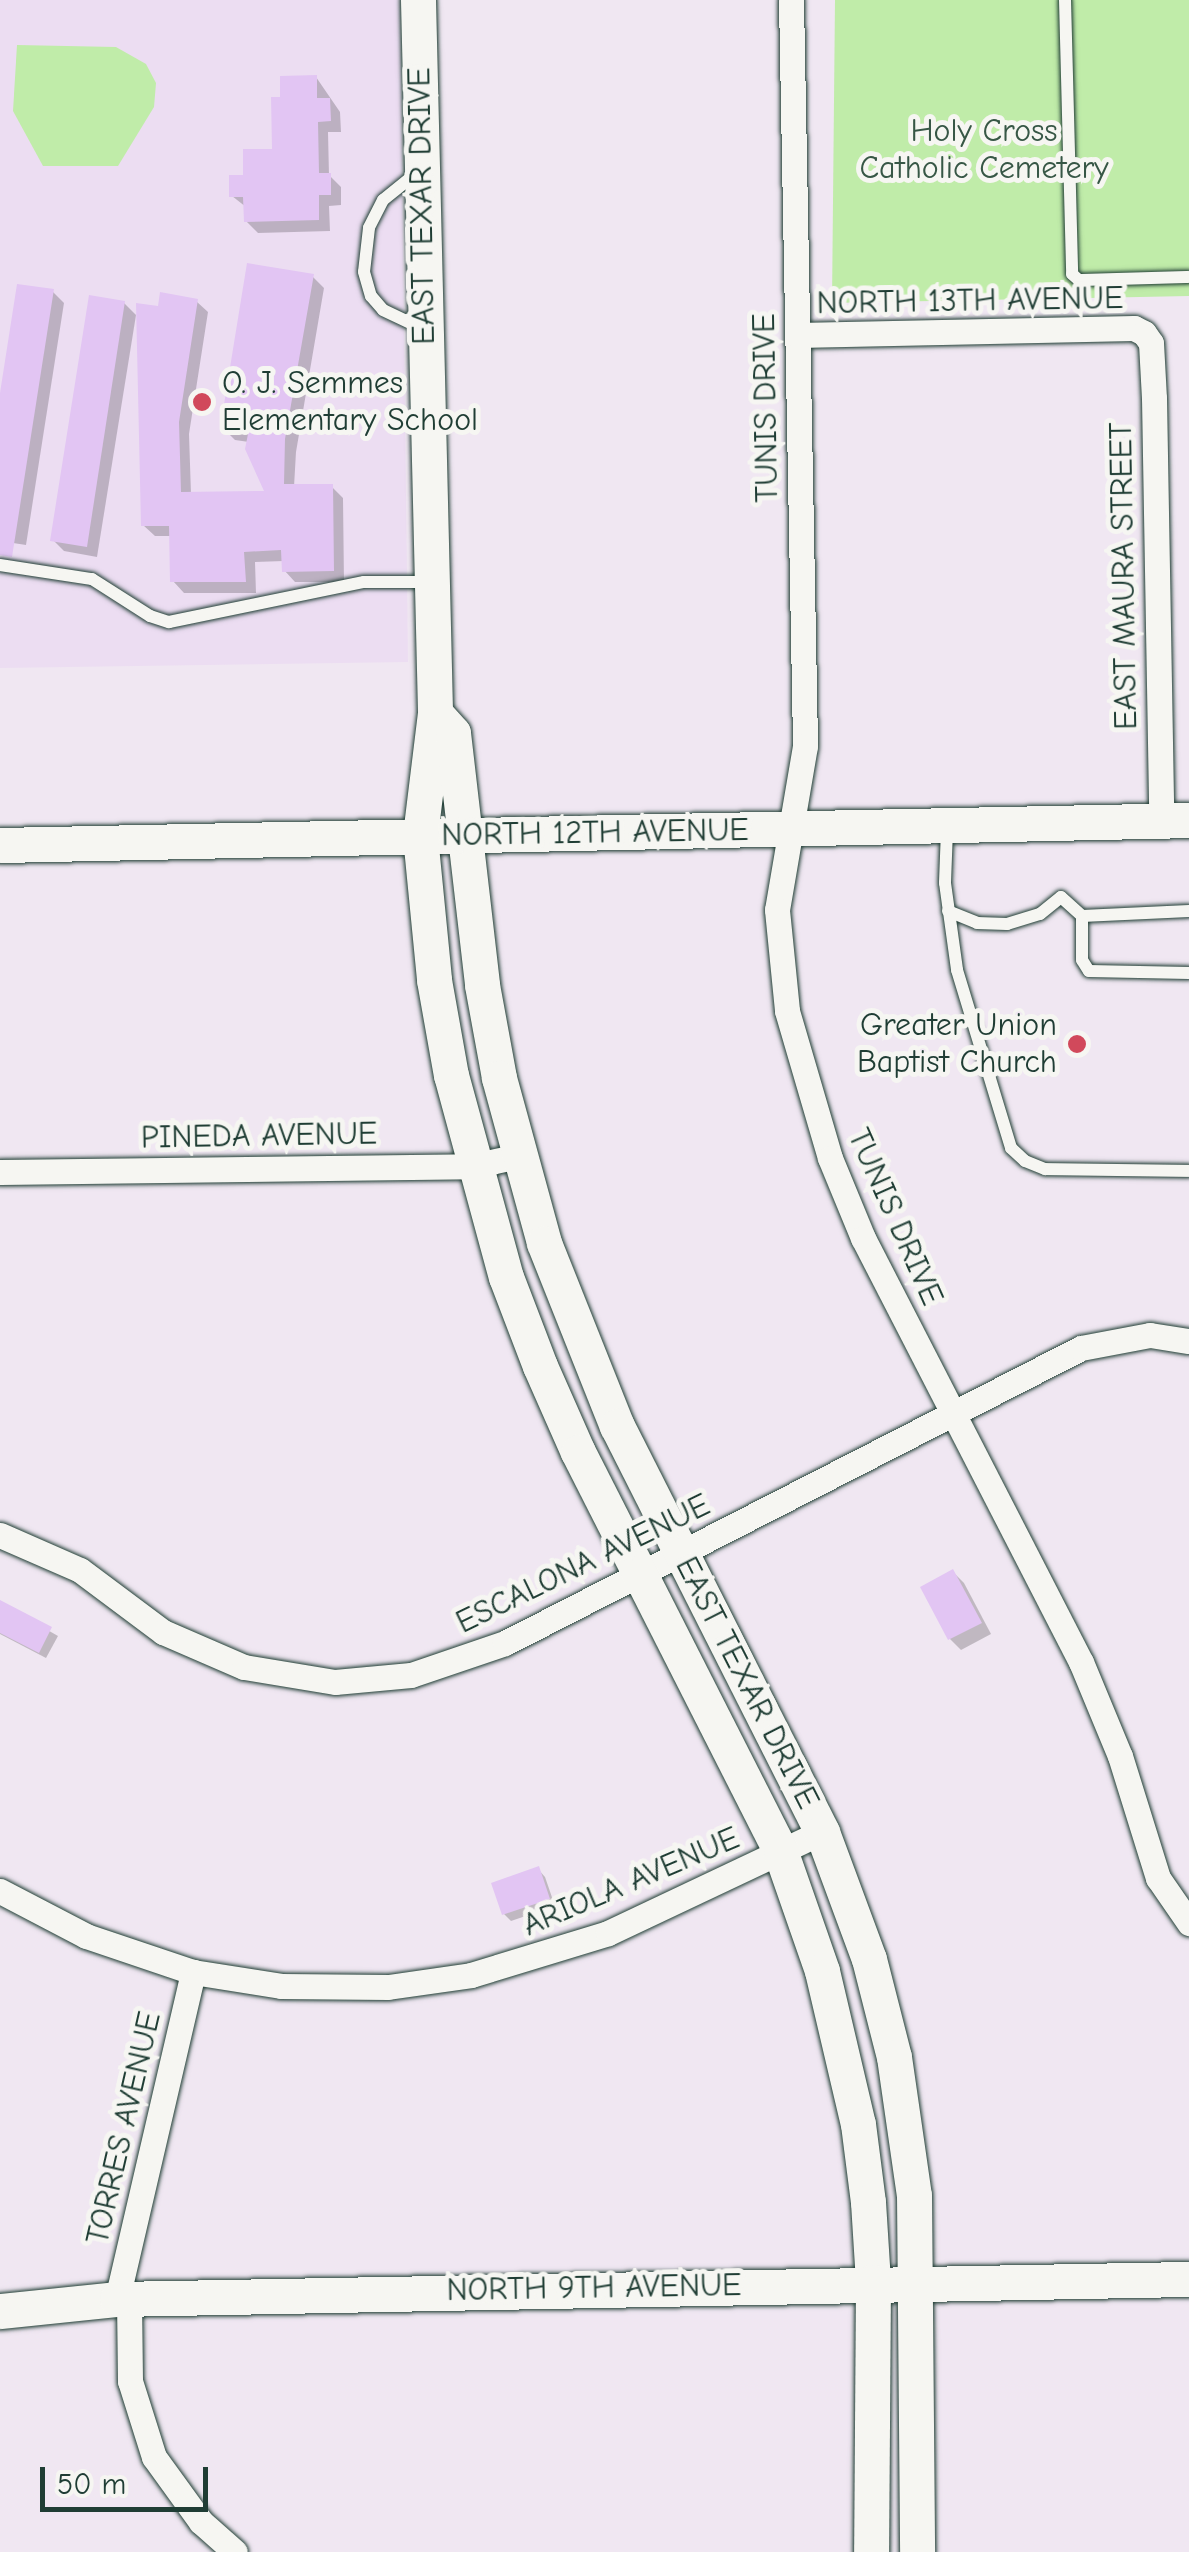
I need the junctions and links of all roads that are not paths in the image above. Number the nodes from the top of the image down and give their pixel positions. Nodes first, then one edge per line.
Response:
1 (418, 0) edge
2 (791, 0) edge
3 (1065, 0) edge
4 (421, 169) junction
5 (1189, 278) edge
6 (424, 329) junction
7 (1144, 333) joint
8 (798, 335) junction
9 (0, 565) edge
10 (429, 582) junction
11 (435, 712) junction
12 (1175, 820) edge
13 (947, 826) junction
14 (790, 829) junction
15 (420, 836) junction
16 (467, 836) junction
17 (0, 845) edge
18 (1189, 910) edge
19 (948, 911) junction
20 (1082, 916) junction
21 (1189, 973) edge
22 (518, 1156) junction
23 (473, 1166) junction
24 (1189, 1171) edge
25 (0, 1172) edge
26 (1189, 1341) edge
27 (951, 1414) junction
28 (0, 1535) edge
29 (682, 1552) junction
30 (639, 1571) junction
31 (822, 1832) junction
32 (781, 1853) junction
33 (0, 1890) edge
34 (1189, 1923) edge
35 (193, 1972) junction
36 (1189, 2279) edge
37 (873, 2282) junction
38 (918, 2282) junction
39 (123, 2299) junction
40 (0, 2311) edge
41 (234, 2552) edge
42 (871, 2552) edge
43 (917, 2552) edge

1 - 4 street, EAST TEXAR DRIVE
2 - 8 street, TUNIS DRIVE
3 - 5 lane
4 - 6 street, EAST TEXAR DRIVE
4 - 6 lane
6 - 10 street, EAST TEXAR DRIVE
7 - 8 street, NORTH 13TH AVENUE
7 - 12 street, EAST MAURA STREET
8 - 14 street, TUNIS DRIVE
9 - 10 lane
10 - 11 street, EAST TEXAR DRIVE
11 - 15 street, EAST TEXAR DRIVE
11 - 16 street, EAST TEXAR DRIVE
12 - 13 street, NORTH 12TH AVENUE
13 - 14 street, NORTH 12TH AVENUE
13 - 19 lane
14 - 16 street, NORTH 12TH AVENUE
14 - 27 street, TUNIS DRIVE
15 - 16 street, NORTH 12TH AVENUE
15 - 17 street, NORTH 12TH AVENUE
15 - 23 street, EAST TEXAR DRIVE
16 - 22 street, EAST TEXAR DRIVE
18 - 20 lane
19 - 20 lane
19 - 24 lane
20 - 21 lane
22 - 23 street, PINEDA AVENUE
22 - 29 street, EAST TEXAR DRIVE
23 - 25 street, PINEDA AVENUE
23 - 30 street, EAST TEXAR DRIVE
26 - 27 street, ESCALONA AVENUE
27 - 29 street, ESCALONA AVENUE
27 - 34 street, TUNIS DRIVE
28 - 30 street, ESCALONA AVENUE
29 - 30 street, ESCALONA AVENUE
29 - 31 street, EAST TEXAR DRIVE
30 - 32 street, EAST TEXAR DRIVE
31 - 32 street, ARIOLA AVENUE
31 - 38 street, EAST TEXAR DRIVE
32 - 35 street, ARIOLA AVENUE
32 - 37 street, EAST TEXAR DRIVE
33 - 35 street, ARIOLA AVENUE
35 - 39 street, TORRES AVENUE
36 - 38 street, NORTH 9TH AVENUE
37 - 38 street, NORTH 9TH AVENUE
37 - 39 street, NORTH 9TH AVENUE
37 - 42 street, EAST TEXAR DRIVE
38 - 43 street, EAST TEXAR DRIVE
39 - 40 street, NORTH 9TH AVENUE
39 - 41 street, TORRES AVENUE

